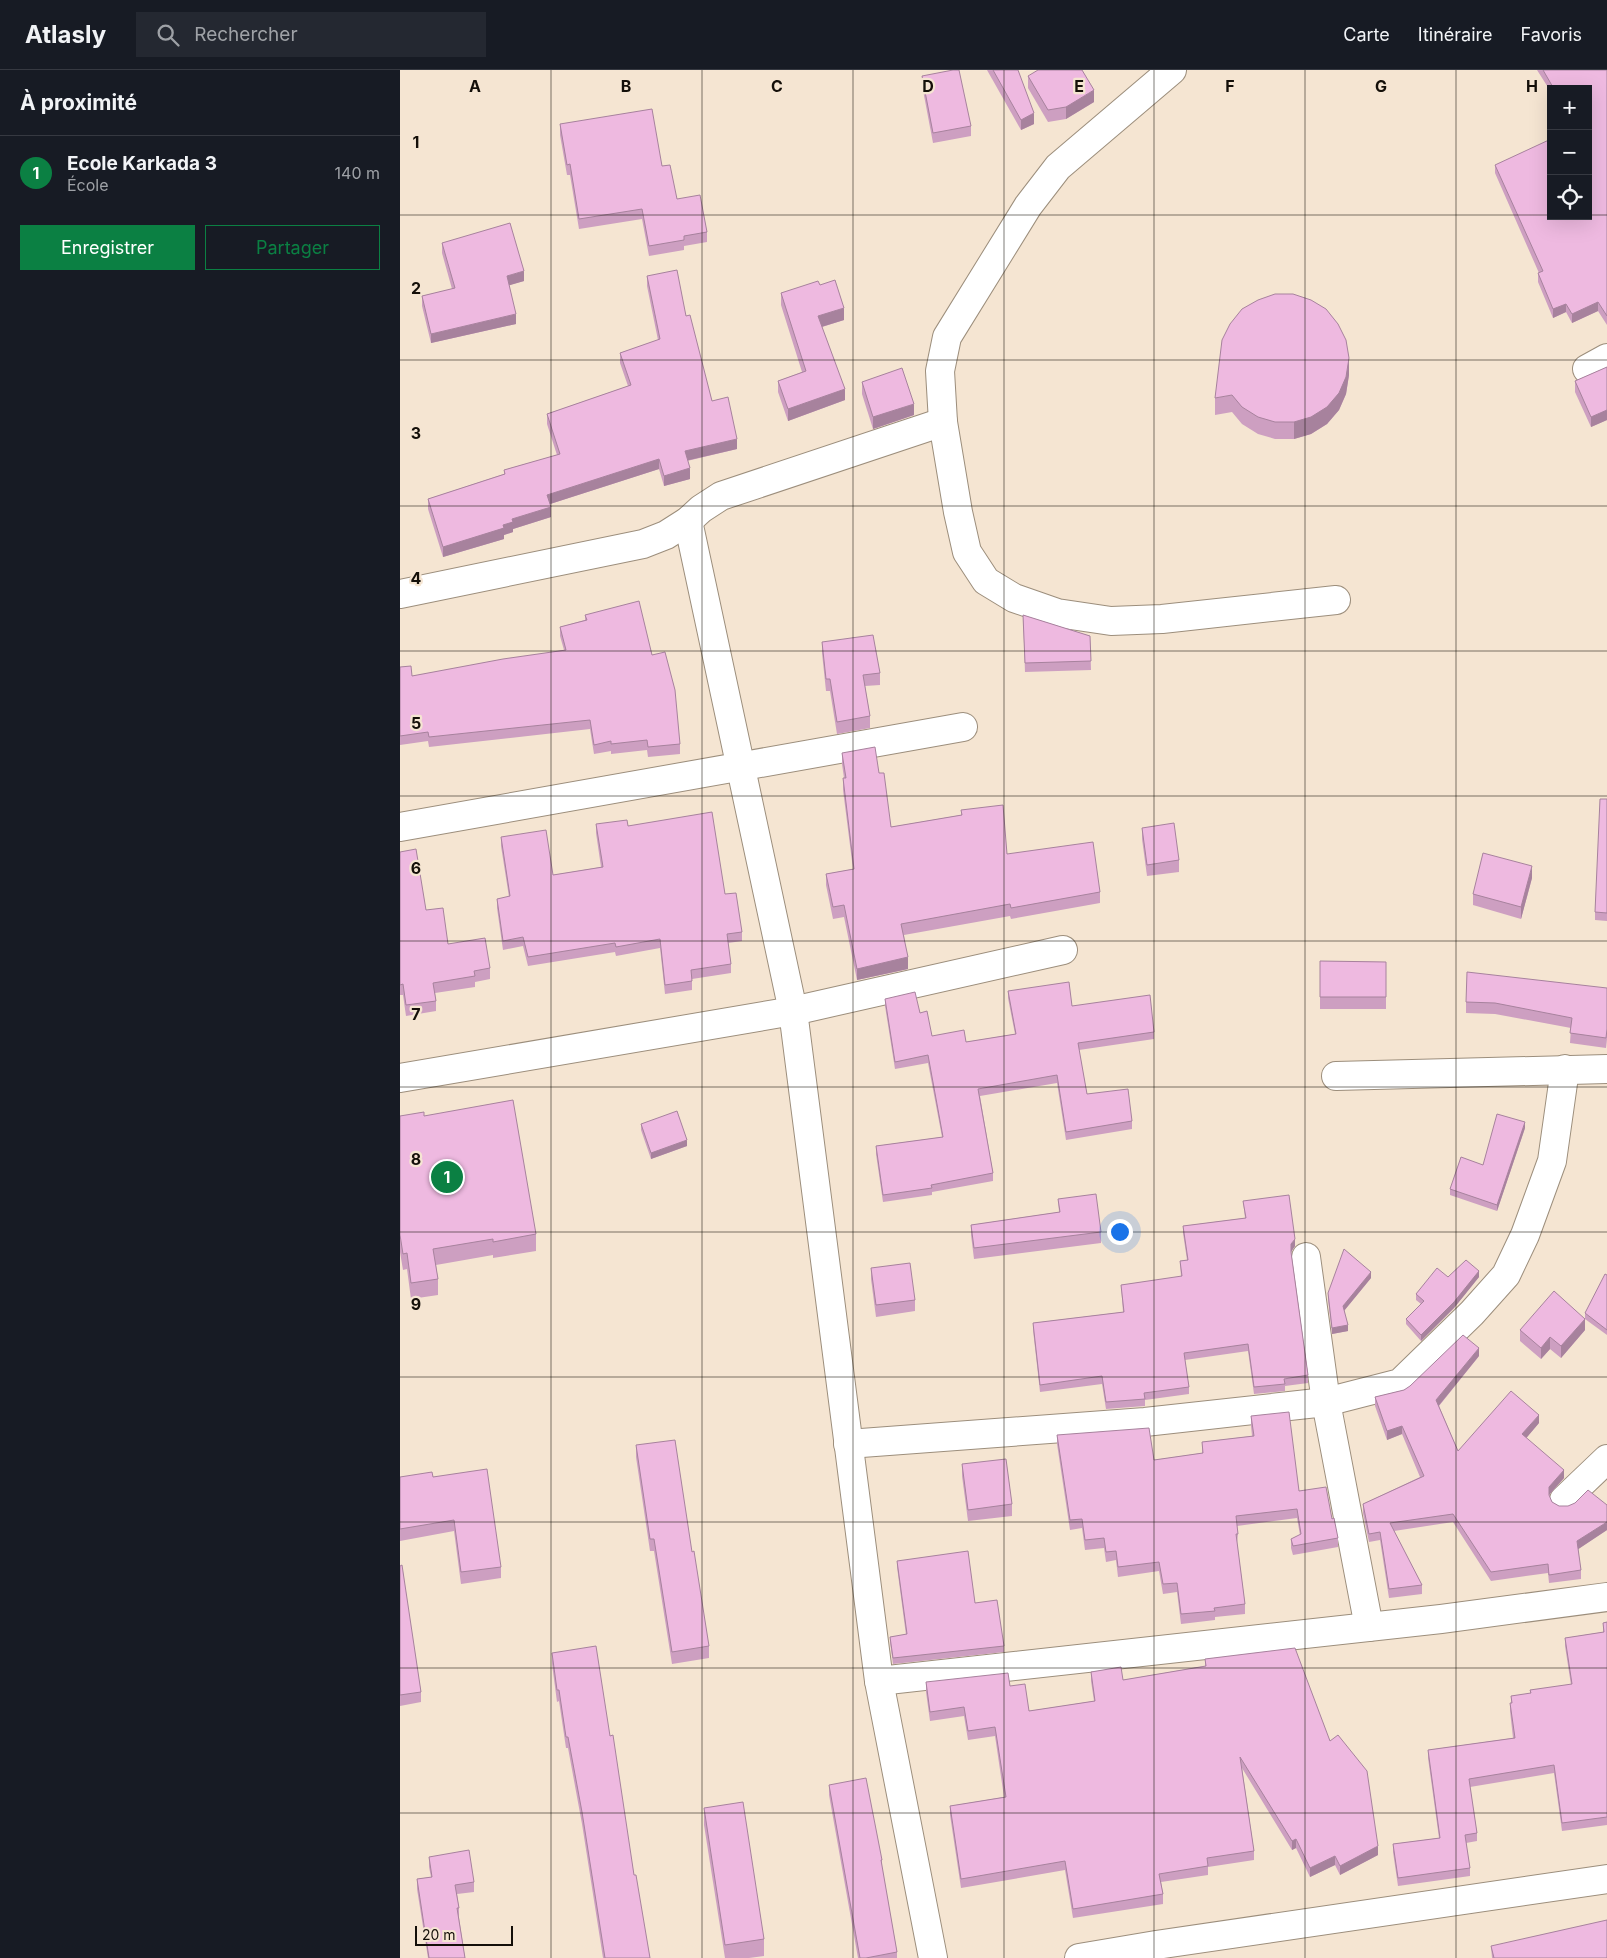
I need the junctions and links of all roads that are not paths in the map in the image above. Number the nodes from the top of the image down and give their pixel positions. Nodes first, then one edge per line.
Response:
1 (1172, 70) edge
2 (943, 422) junction
3 (688, 521) junction
4 (400, 594) edge
5 (1336, 600) dead end
6 (963, 727) dead end
7 (741, 766) junction
8 (400, 827) edge
9 (1063, 950) dead end
10 (793, 1011) junction
11 (1565, 1069) junction
12 (1607, 1069) edge
13 (1336, 1076) dead end
14 (400, 1078) edge
15 (1306, 1257) dead end
16 (1326, 1402) junction
17 (848, 1444) junction
18 (1607, 1459) edge
19 (1564, 1500) dead end
20 (1607, 1597) edge
21 (1369, 1627) junction
22 (879, 1681) junction
23 (1607, 1879) edge
24 (1158, 1951) edge
25 (933, 1958) edge
26 (1079, 1958) edge

1 - 2 street
2 - 3 street
2 - 5 street
3 - 4 street
3 - 7 street
6 - 7 street
7 - 8 street
7 - 10 street
9 - 10 street
10 - 14 street
10 - 17 street
11 - 12 street
11 - 13 street
11 - 16 street
15 - 16 street
16 - 17 street
16 - 21 street
17 - 22 street
18 - 19 street
20 - 21 street
21 - 22 street
22 - 25 street
23 - 24 street
24 - 26 street

